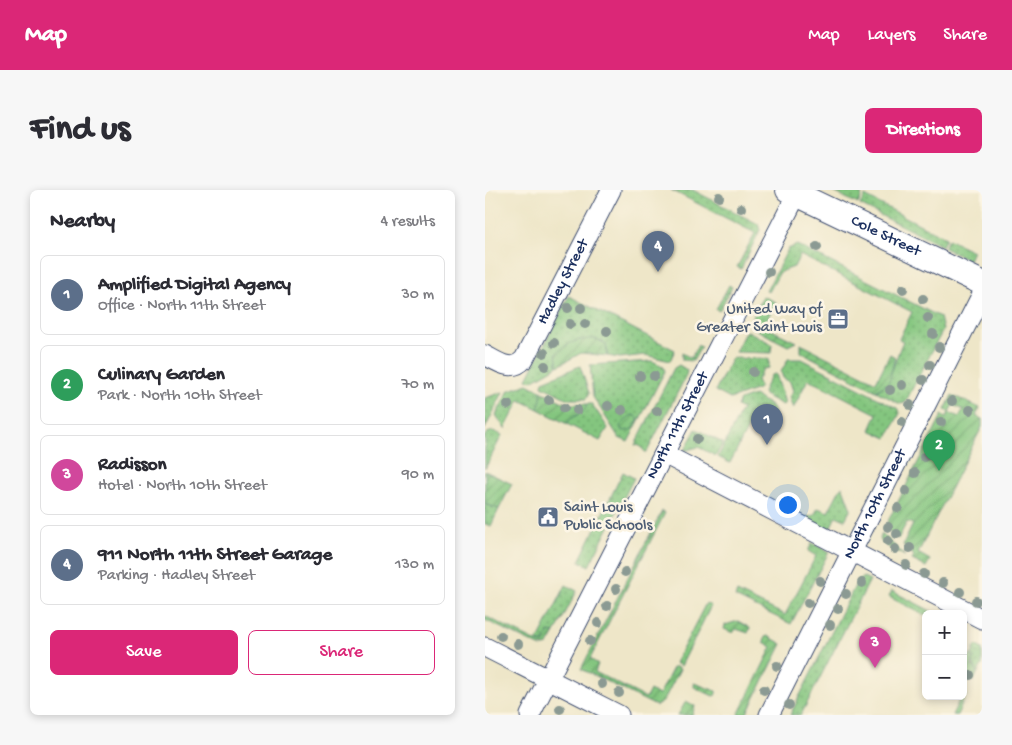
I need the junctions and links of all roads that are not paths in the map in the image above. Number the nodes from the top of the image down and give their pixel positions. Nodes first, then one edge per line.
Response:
1 (611, 190) edge
2 (795, 191) edge
3 (982, 283) edge
4 (982, 294) edge
5 (485, 355) edge
6 (664, 454) junction
7 (851, 552) junction
8 (982, 619) edge
9 (485, 647) edge
10 (549, 680) junction
11 (530, 715) edge
12 (619, 715) edge
13 (769, 715) edge

1 - 5 street, Hadley Street
2 - 3 main road, Cole Street
2 - 6 street, North 11th Street
4 - 7 street, North 10th Street
6 - 7 street
6 - 10 street, North 11th Street
7 - 8 street
7 - 13 street, North 10th Street
9 - 10 street
10 - 11 street, North 11th Street
10 - 12 street

